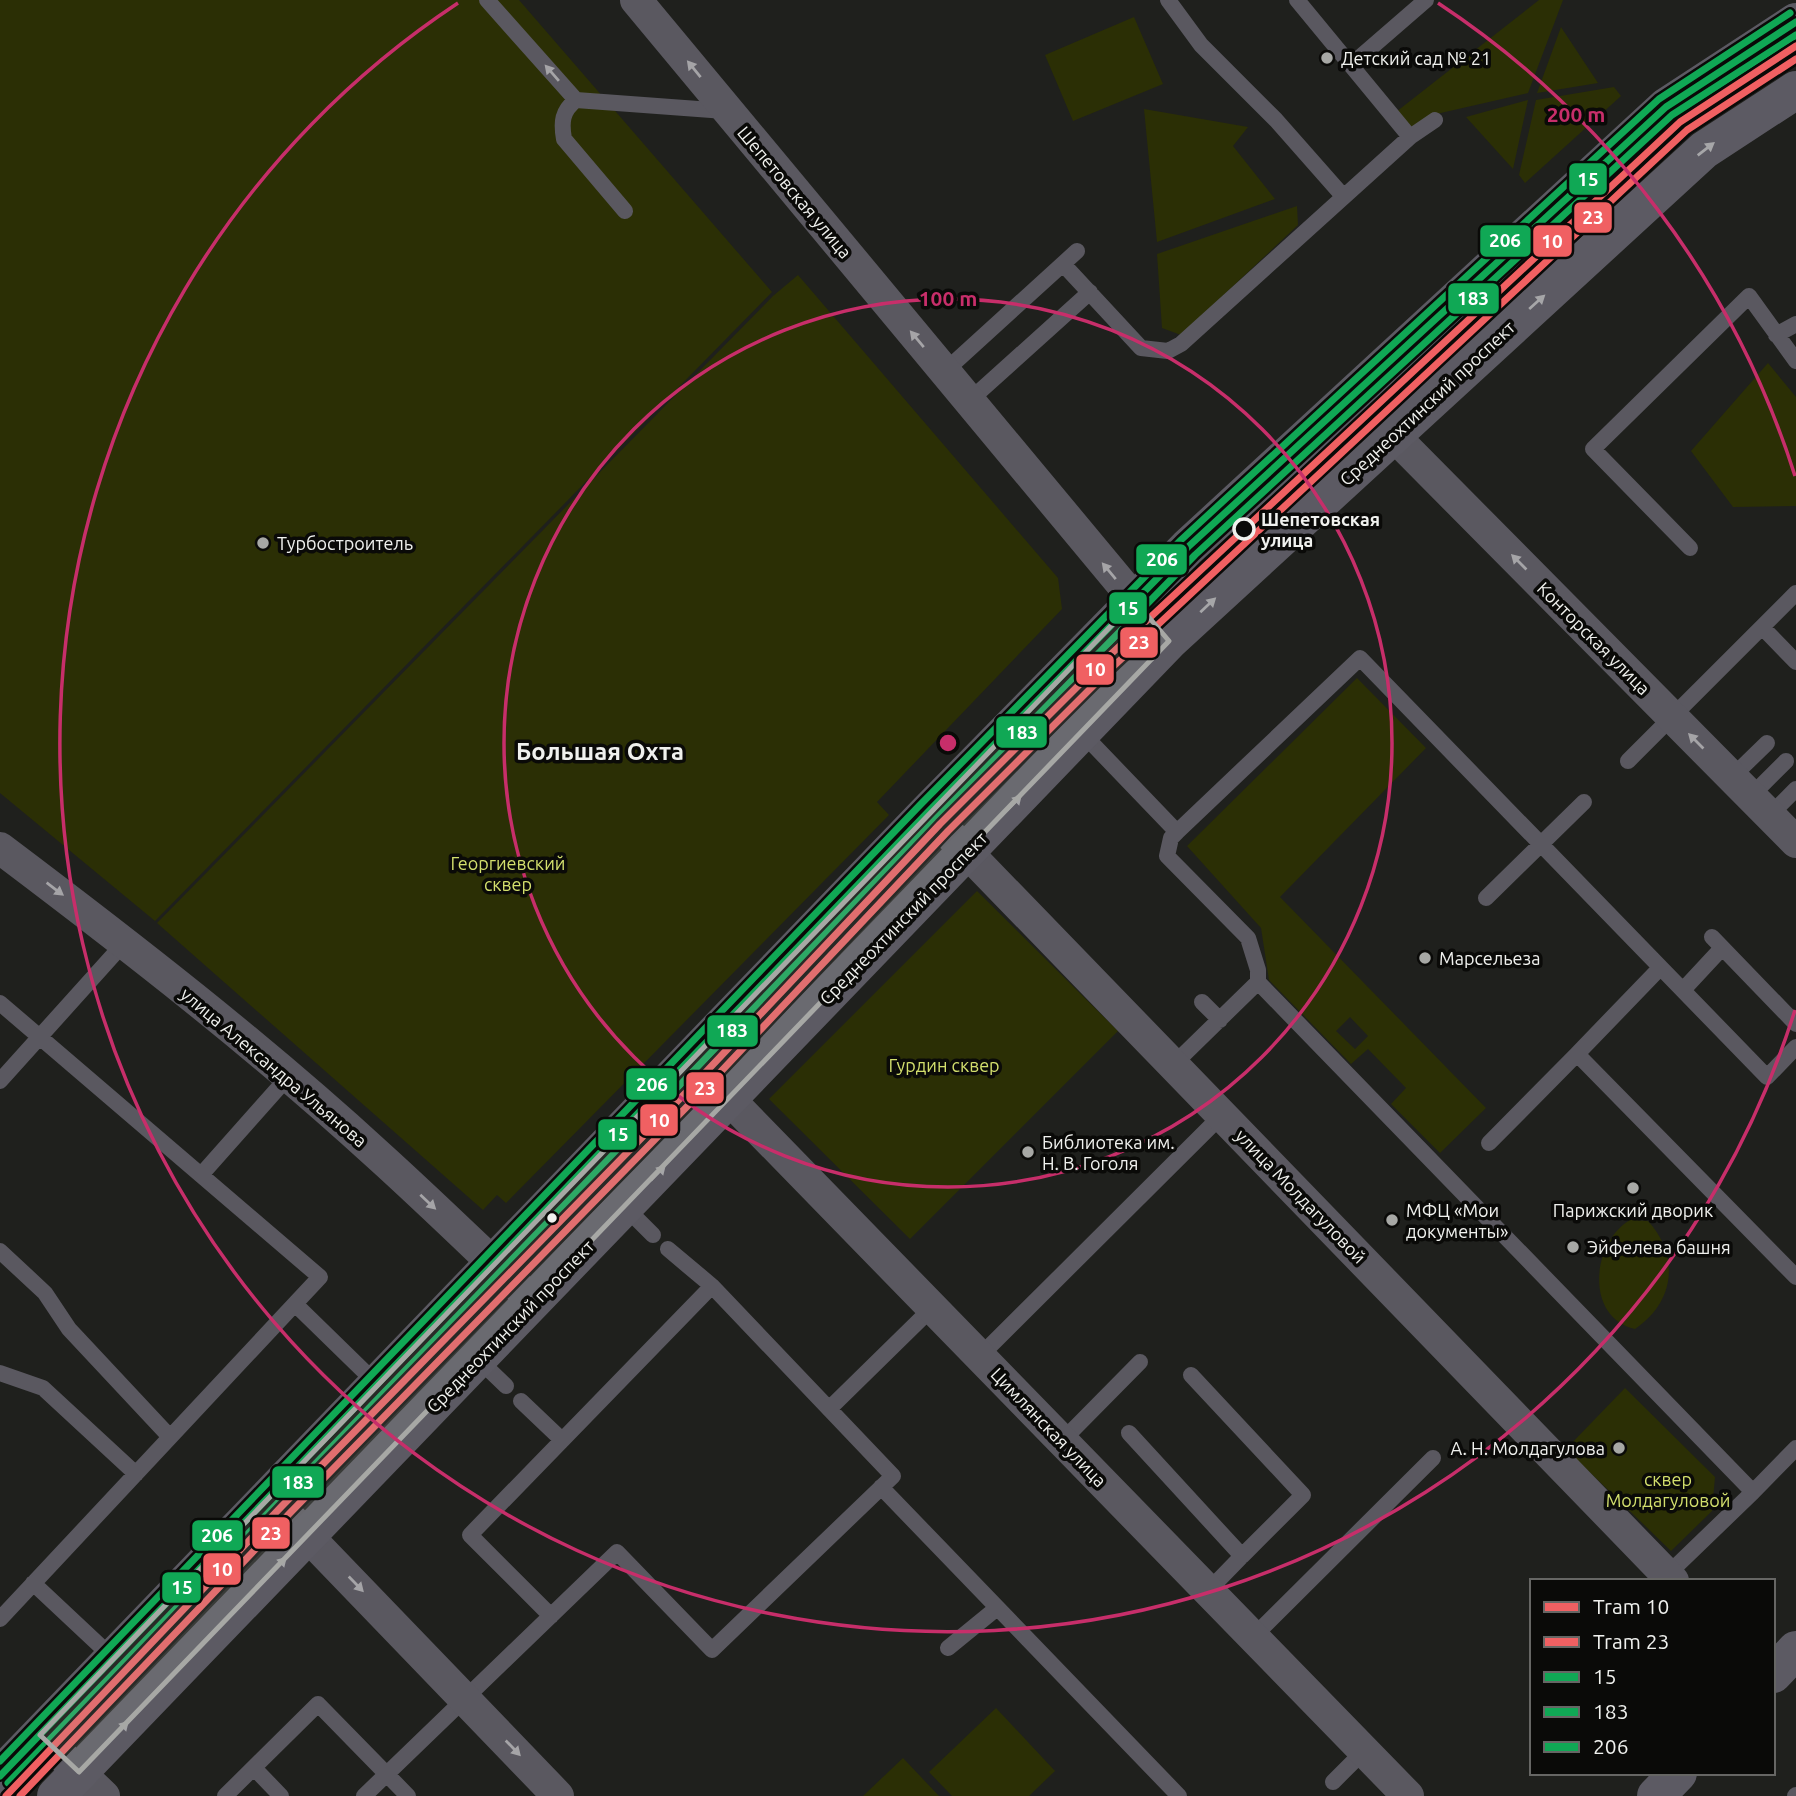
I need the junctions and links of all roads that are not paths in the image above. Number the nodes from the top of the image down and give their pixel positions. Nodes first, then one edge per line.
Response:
1 (488, 0) edge
2 (636, 0) edge
3 (1168, 0) edge
4 (1297, 0) edge
5 (1426, 0) edge
6 (1796, 22) edge
7 (1350, 65) junction
8 (1796, 90) edge
9 (576, 100) junction
10 (727, 111) junction
11 (1435, 120) dead end
12 (1410, 137) junction
13 (1343, 196) junction
14 (625, 211) dead end
15 (1077, 251) dead end
16 (1063, 264) junction
17 (1090, 292) junction
18 (1796, 324) edge
19 (1776, 335) junction
20 (1796, 361) edge
21 (944, 372) junction
22 (969, 401) junction
23 (1392, 434) junction
24 (1690, 548) dead end
25 (1796, 593) edge
26 (1135, 601) junction
27 (1762, 627) junction
28 (1169, 641) junction
29 (1796, 662) edge
30 (1672, 717) junction
31 (1082, 733) junction
32 (1767, 743) dead end
33 (1628, 761) dead end
34 (1786, 761) dead end
35 (1796, 789) edge
36 (1584, 802) dead end
37 (928, 812) junction
38 (1772, 816) edge
39 (1177, 832) junction
40 (1541, 845) junction
41 (0, 848) edge
42 (967, 852) junction
43 (1486, 898) dead end
44 (125, 942) junction
45 (1660, 968) junction
46 (1258, 982) junction
47 (1683, 990) junction
48 (1202, 1002) dead end
49 (0, 1003) edge
50 (1220, 1020) junction
51 (1796, 1024) edge
52 (40, 1037) junction
53 (1796, 1047) edge
54 (1577, 1054) junction
55 (690, 1059) junction
56 (1173, 1065) junction
57 (288, 1077) junction
58 (0, 1081) edge
59 (729, 1099) junction
60 (1222, 1115) junction
61 (1489, 1143) dead end
62 (201, 1175) junction
63 (625, 1207) junction
64 (653, 1235) dead end
65 (668, 1249) dead end
66 (0, 1251) edge
67 (494, 1263) junction
68 (1796, 1277) edge
69 (712, 1286) junction
70 (533, 1301) junction
71 (295, 1304) junction
72 (932, 1308) junction
73 (980, 1356) junction
74 (478, 1359) junction
75 (1140, 1362) dead end
76 (0, 1373) edge
77 (1191, 1375) dead end
78 (377, 1384) junction
79 (506, 1387) dead end
80 (521, 1401) dead end
81 (829, 1409) junction
82 (1129, 1433) dead end
83 (170, 1437) junction
84 (562, 1440) junction
85 (1062, 1441) junction
86 (1796, 1448) edge
87 (1433, 1458) dead end
88 (136, 1474) junction
89 (881, 1487) junction
90 (1753, 1492) junction
91 (270, 1496) junction
92 (309, 1535) junction
93 (1242, 1556) junction
94 (1670, 1578) edge
95 (33, 1583) junction
96 (1208, 1591) junction
97 (997, 1608) junction
98 (551, 1616) junction
99 (0, 1619) edge
100 (1254, 1637) junction
101 (948, 1648) dead end
102 (1796, 1650) edge
103 (113, 1658) junction
104 (1775, 1672) edge
105 (465, 1698) junction
106 (40, 1735) junction
107 (1364, 1751) junction
108 (254, 1768) junction
109 (387, 1774) junction
110 (1676, 1775) edge
111 (0, 1776) edge
112 (1333, 1782) dead end
113 (80, 1788) edge
114 (225, 1796) edge
115 (281, 1796) edge
116 (364, 1796) edge
117 (408, 1796) edge
118 (558, 1796) edge
119 (1179, 1796) edge
120 (1408, 1796) edge
121 (1656, 1796) edge

9 -> 1 lane
10 -> 2 street, Шепетовская улица
3 - 13 lane
4 - 7 lane
5 - 7 lane
6 - 26 main road
7 - 12 lane
23 -> 8 main road, Среднеохтинский проспект
9 - 10 lane
9 - 14 lane
21 -> 10 street, Шепетовская улица
11 - 12 lane
12 - 13 lane
13 - 17 lane
15 - 16 lane
16 - 17 lane
16 - 21 lane
17 - 22 lane
18 - 19 lane
19 - 20 lane
19 - 24 lane
21 - 22 street, Шепетовская улица
26 -> 22 street, Шепетовская улица
28 -> 23 main road, Среднеохтинский проспект
30 -> 23 street, Конторская улица
25 - 27 lane
26 - 28 street, Шепетовская улица
26 - 37 main road
27 - 29 lane
27 - 30 lane
28 - 31 main road, Среднеохтинский проспект
30 - 33 lane
38 -> 30 street, Конторская улица
31 - 39 lane
42 -> 31 main road, Среднеохтинский проспект
32 - 38 lane
34 - 38 lane
35 - 38 lane
36 - 40 lane
37 - 42 street, улица Молдагуловой
37 - 55 main road
39 - 40 lane
39 - 46 lane
40 - 43 lane
40 - 45 lane
41 -> 44 street, улица Александра Ульянова
42 - 56 street, улица Молдагуловой
42 - 59 main road, Среднеохтинский проспект
44 - 52 lane
44 - 57 street, улица Александра Ульянова
45 - 47 lane
45 - 54 lane
46 - 50 lane
46 - 90 lane
47 - 51 lane
47 - 53 lane
48 - 50 lane
49 - 52 lane
50 - 56 lane
52 - 58 lane
52 - 62 lane
54 - 61 lane
54 - 68 lane
55 - 59 street, Цимлянская улица
55 - 67 main road
56 - 60 street, улица Молдагуловой
57 - 62 lane
57 -> 67 street, улица Александра Ульянова
63 -> 59 main road, Среднеохтинский проспект
59 - 72 street, Цимлянская улица
60 - 73 lane
60 - 94 street, улица Молдагуловой
62 - 71 lane
63 - 64 lane
63 - 70 main road, Среднеохтинский проспект
65 - 69 lane
66 - 83 lane
67 - 70 street, улица Александра Ульянова
67 - 78 main road
69 - 81 lane
69 - 84 lane
70 - 74 main road, Среднеохтинский проспект
71 - 78 lane
71 - 83 lane
72 - 73 street, Цимлянская улица
72 - 81 lane
73 - 85 street, Цимлянская улица
74 - 79 lane
74 - 92 main road, Среднеохтинский проспект
75 - 85 lane
76 - 88 lane
77 - 93 lane
78 - 91 main road
80 - 84 lane
81 - 89 lane
82 - 93 lane
83 - 88 lane
84 - 98 lane
85 - 96 street, Цимлянская улица
86 - 90 lane
87 - 100 lane
88 - 95 lane
89 - 97 lane
89 - 98 lane
90 - 94 lane
91 - 92 street
91 - 103 main road
92 -> 105 street
113 -> 92 main road, Среднеохтинский проспект
93 - 96 lane
95 - 99 lane
95 - 103 lane
96 - 100 street, Цимлянская улица
97 - 101 lane
97 - 119 lane
98 - 105 lane
100 - 107 street, Цимлянская улица
102 - 104 main road
103 - 106 main road
105 - 109 lane
105 -> 118 street
106 - 111 main road
106 - 113 street
107 - 112 lane
107 - 120 street, Цимлянская улица
108 - 109 lane
108 - 114 lane
108 - 115 lane
109 - 116 lane
109 - 117 lane
110 - 121 main road

